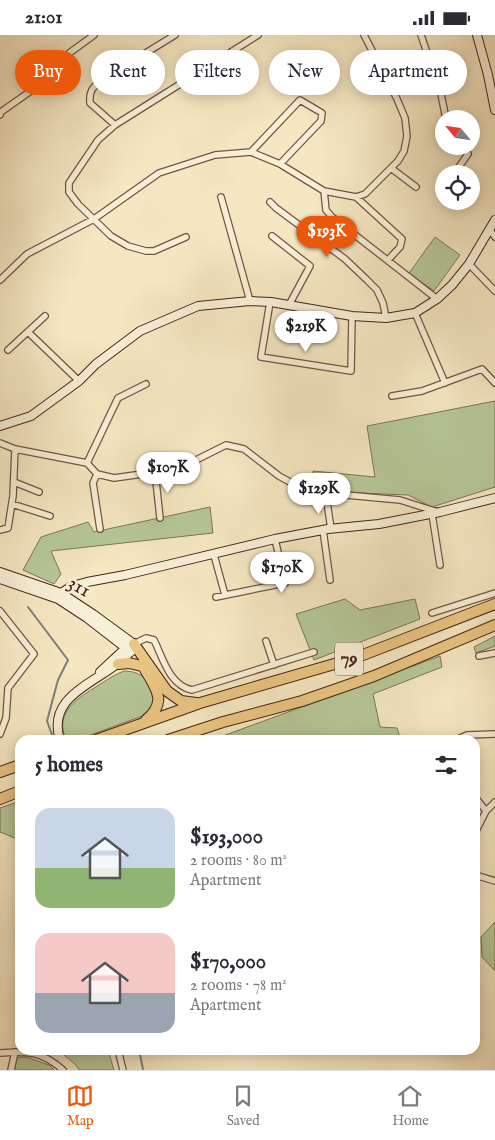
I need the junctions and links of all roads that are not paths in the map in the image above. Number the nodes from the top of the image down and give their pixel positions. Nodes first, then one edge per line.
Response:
1 (94, 35) edge
2 (175, 35) edge
3 (258, 35) edge
4 (364, 35) edge
5 (421, 35) edge
6 (477, 35) edge
7 (444, 110) edge
8 (495, 110) edge
9 (0, 115) edge
10 (115, 125) junction
11 (251, 152) junction
12 (280, 164) junction
13 (392, 168) junction
14 (416, 187) dead end
15 (324, 191) junction
16 (221, 197) dead end
17 (356, 197) junction
18 (270, 202) dead end
19 (94, 219) junction
20 (495, 220) edge
21 (490, 230) junction
22 (272, 236) dead end
23 (186, 237) dead end
24 (495, 237) edge
25 (388, 260) junction
26 (469, 264) junction
27 (0, 280) edge
28 (495, 291) edge
29 (437, 299) junction
30 (250, 301) junction
31 (270, 302) junction
32 (289, 305) junction
33 (415, 313) junction
34 (45, 316) dead end
35 (352, 316) junction
36 (386, 318) junction
37 (28, 332) junction
38 (8, 350) dead end
39 (79, 381) junction
40 (445, 383) junction
41 (495, 383) edge
42 (146, 385) dead end
43 (392, 395) dead end
44 (0, 426) edge
45 (0, 443) edge
46 (15, 449) junction
47 (87, 463) junction
48 (155, 472) junction
49 (97, 474) junction
50 (14, 483) junction
51 (38, 492) dead end
52 (495, 497) edge
53 (307, 501) dead end
54 (12, 504) junction
55 (436, 513) junction
56 (50, 516) dead end
57 (160, 518) dead end
58 (100, 529) dead end
59 (332, 529) junction
60 (0, 530) edge
61 (323, 530) junction
62 (275, 539) junction
63 (214, 555) junction
64 (440, 565) dead end
65 (2, 579) edge
66 (330, 580) dead end
67 (495, 593) edge
68 (225, 595) junction
69 (59, 596) junction
70 (216, 597) dead end
71 (495, 604) edge
72 (0, 611) edge
73 (432, 613) dead end
74 (495, 625) edge
75 (111, 637) junction
76 (266, 641) dead end
77 (130, 648) junction
78 (314, 652) dead end
79 (495, 653) edge
80 (479, 657) dead end
81 (114, 663) junction
82 (274, 665) junction
83 (142, 666) junction
84 (200, 703) junction
85 (223, 722) junction
86 (142, 724) junction
87 (0, 734) edge
88 (495, 734) edge
89 (59, 735) edge
90 (110, 735) edge
91 (183, 735) edge
92 (201, 735) edge
93 (467, 735) edge
94 (15, 767) edge
95 (0, 772) edge
96 (15, 793) edge
97 (0, 799) edge
98 (495, 801) edge
99 (480, 803) edge
100 (486, 811) junction
101 (480, 823) edge
102 (480, 876) edge
103 (495, 881) edge
104 (14, 1052) joint
105 (0, 1053) edge
106 (40, 1055) edge
107 (119, 1055) edge
108 (11, 1070) edge
109 (63, 1070) edge
110 (123, 1070) edge

1 - 9 street
2 - 10 street
3 - 10 street
4 - 13 street
5 - 7 street
6 - 8 street
10 - 19 street
11 - 12 street
11 - 12 street
11 - 19 street
12 - 15 street
13 - 14 street
13 - 17 street
15 - 17 street
15 - 25 street
16 - 30 street
17 - 25 street
18 - 36 street
19 - 23 street
19 - 27 street
20 - 21 street
21 - 24 street
21 - 26 street
22 - 32 street
25 - 29 street
26 - 28 street
26 - 29 street
29 - 33 street
30 - 31 street
30 - 39 street
31 - 32 street
31 - 35 street
32 - 35 street
33 - 36 street
33 - 40 street
34 - 37 street
35 - 36 street
37 - 38 street
37 - 39 street
39 - 44 street
40 - 41 street
40 - 43 street
42 - 47 street
45 - 46 street
46 - 47 street
46 - 50 street
47 - 49 street
48 - 49 street
48 - 55 street
48 - 57 street
49 - 58 street
50 - 51 street
50 - 54 street
52 - 55 street
53 - 59 street
54 - 56 street
54 - 60 street
55 - 59 street
55 - 64 street
59 - 61 street
61 - 62 street
61 - 66 street
62 - 63 street
62 - 68 street
63 - 68 street
63 - 69 street
65 - 69 street, 311
67 - 73 street
68 - 70 street
69 - 75 street, 311
69 - 77 street, 311
71 - 84 highway, 79
72 - 87 street
74 - 85 highway, 79
75 - 77 street, 311
75 - 81 street
76 - 82 street
77 - 81 street
77 - 82 street
77 - 83 highway
77 - 84 highway
78 - 82 street
79 - 80 street
81 - 83 highway
81 - 89 street
83 - 86 highway
84 - 86 highway, 79
85 - 91 highway, 79
85 - 92 highway
86 - 90 highway, 79
88 - 93 street
94 - 95 highway
96 - 97 highway
98 - 100 street
99 - 100 street
100 - 101 street
102 - 103 street
104 - 105 street
104 - 108 street
106 - 109 street
107 - 110 street

